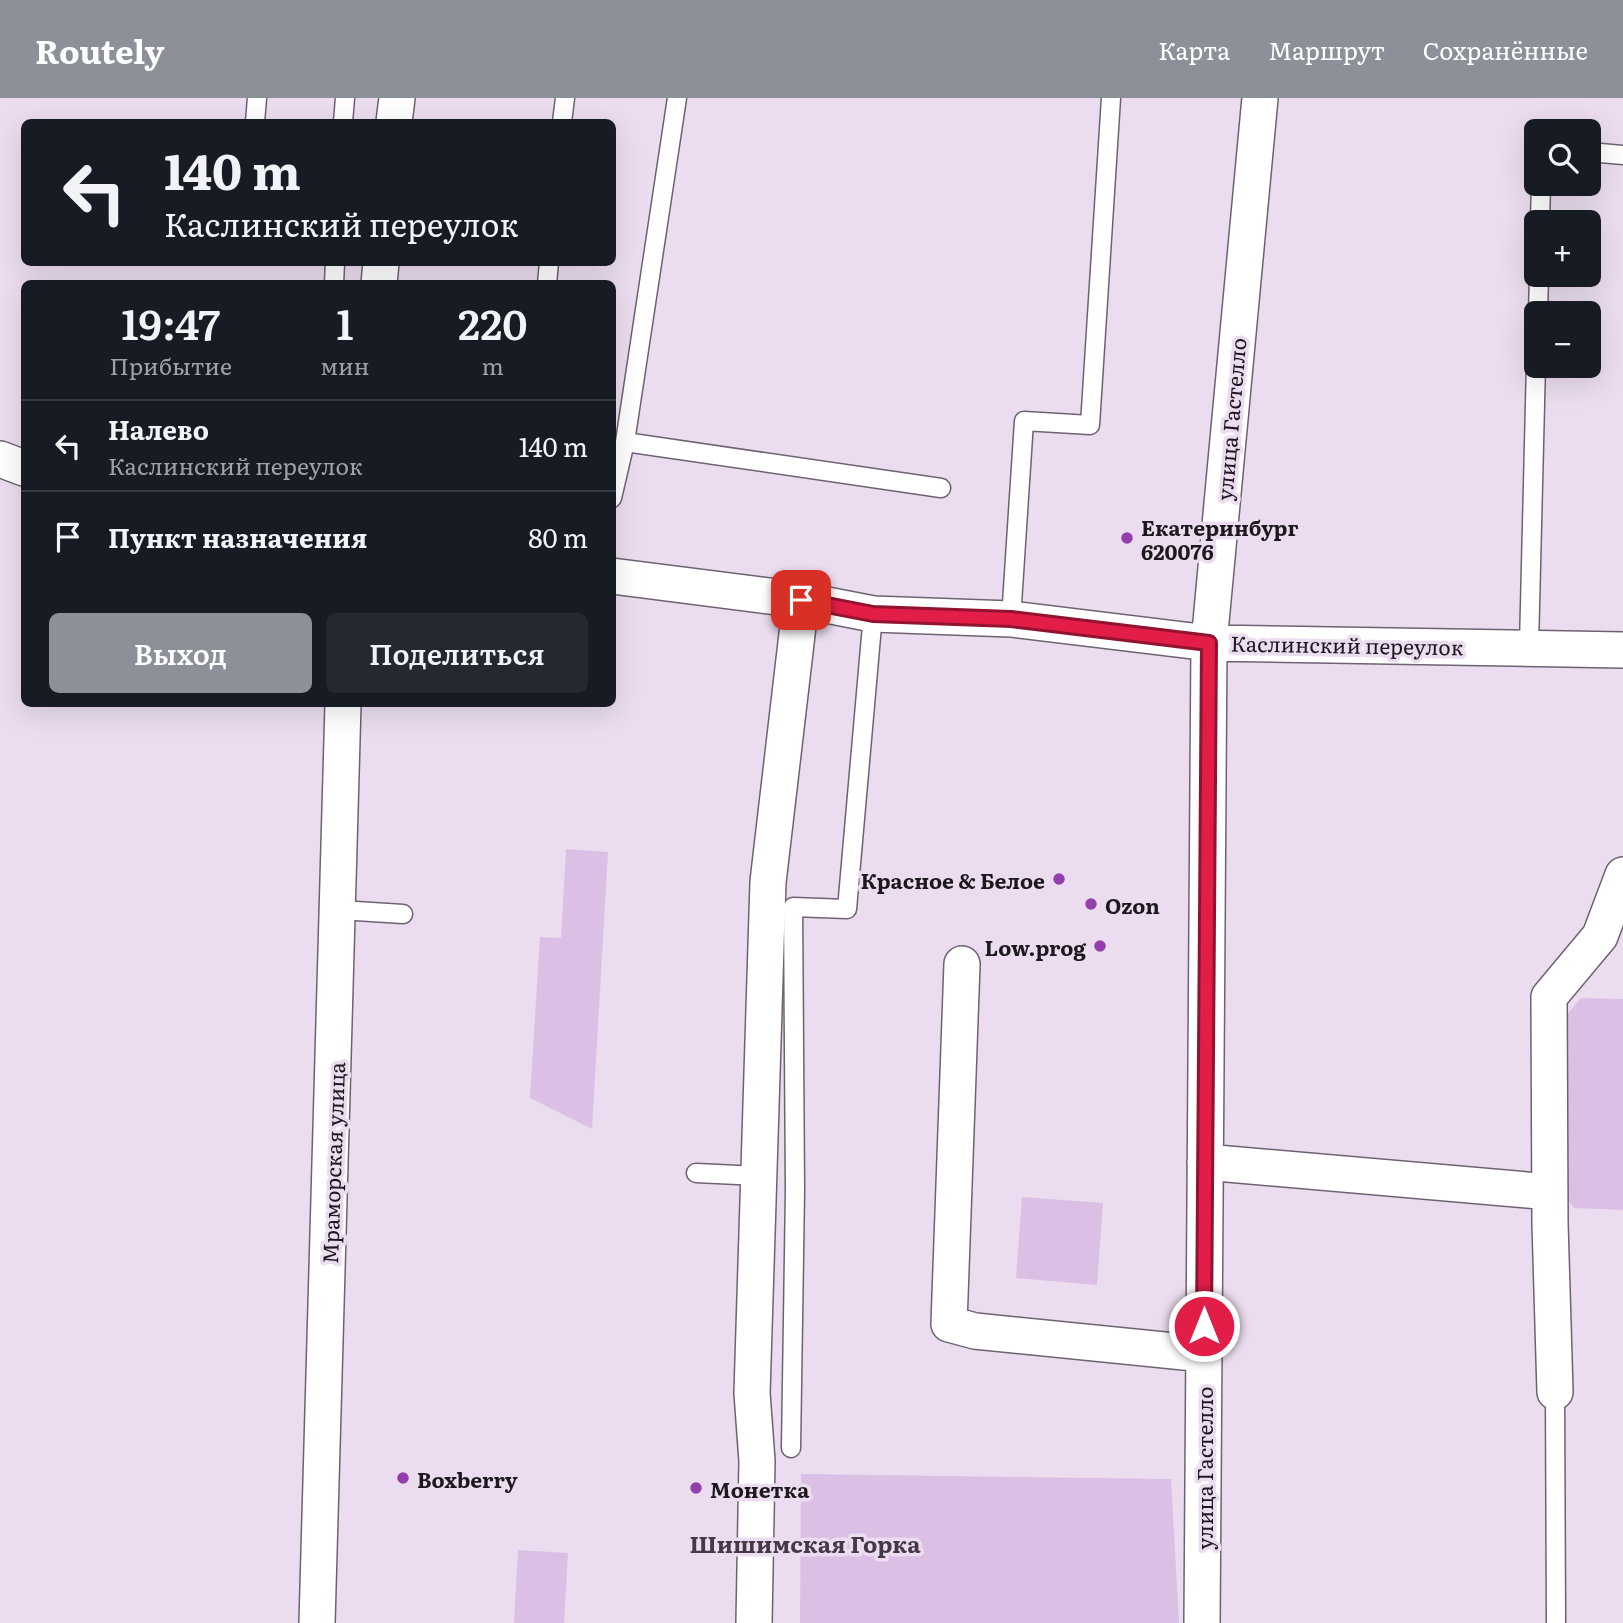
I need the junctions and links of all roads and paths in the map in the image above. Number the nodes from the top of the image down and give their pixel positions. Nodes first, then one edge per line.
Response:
1 (257, 98) edge
2 (345, 98) edge
3 (397, 98) edge
4 (565, 98) edge
5 (677, 98) edge
6 (1111, 98) edge
7 (1260, 98) edge
8 (255, 119) edge
9 (343, 119) edge
10 (394, 119) edge
11 (562, 119) edge
12 (1601, 153) edge
13 (1623, 155) edge
14 (1536, 378) edge
15 (625, 442) junction
16 (0, 459) edge
17 (21, 467) edge
18 (616, 481) edge
19 (942, 488) dead end
20 (616, 577) edge
21 (801, 600) junction
22 (873, 614) junction
23 (1011, 619) junction
24 (1209, 643) junction
25 (1529, 646) junction
26 (1623, 650) edge
27 (343, 707) edge
28 (1623, 875) edge
29 (340, 910) junction
30 (404, 914) dead end
31 (962, 964) dead end
32 (1205, 1162) junction
33 (696, 1173) dead end
34 (759, 1176) junction
35 (1550, 1192) junction
36 (1204, 1354) junction
37 (1555, 1392) joint
38 (790, 1448) dead end
39 (317, 1623) edge
40 (754, 1623) edge
41 (1202, 1623) edge
42 (1556, 1623) edge

1 - 8 lane
2 - 9 lane
3 - 10 street
4 - 11 lane
5 - 15 lane
6 - 23 lane
7 - 24 street, улица Гастелло
12 - 13 lane
14 - 25 lane
15 - 18 lane
15 - 19 lane
16 - 17 street
20 - 21 street, Каслинский переулок
21 - 22 street, Каслинский переулок
21 - 34 street
22 - 23 street, Каслинский переулок
22 - 38 lane
23 - 24 street, Каслинский переулок
24 - 25 street, Каслинский переулок
24 - 32 street, улица Гастелло
25 - 26 street, Каслинский переулок
27 - 29 street, Мраморская улица
28 - 35 street
29 - 30 lane
29 - 39 street, Мраморская улица
31 - 36 street
32 - 35 street
32 - 36 street, улица Гастелло
33 - 34 lane
34 - 40 street
35 - 37 street
36 - 41 street, улица Гастелло
37 - 42 lane

